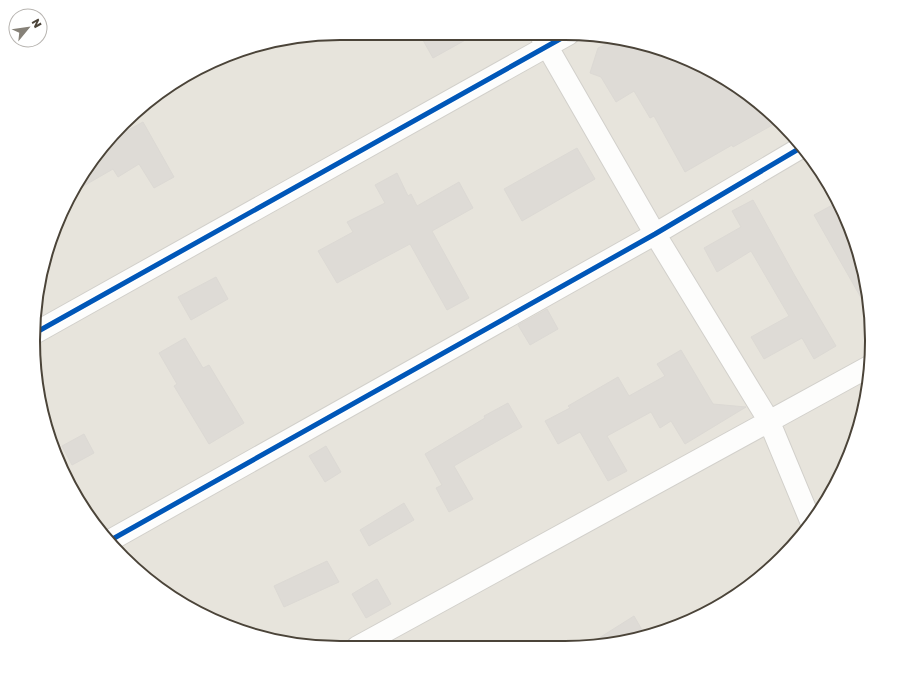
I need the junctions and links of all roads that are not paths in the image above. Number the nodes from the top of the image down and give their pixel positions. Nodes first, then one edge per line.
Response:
1 (544, 40) edge
2 (797, 150) edge
3 (655, 234) junction
4 (41, 330) edge
5 (863, 370) edge
6 (769, 421) junction
7 (808, 515) edge
8 (114, 537) edge
9 (367, 641) edge

1 - 3 street
1 - 4 street
2 - 3 street
3 - 6 street
3 - 8 street
5 - 6 street
6 - 7 street
6 - 9 street

